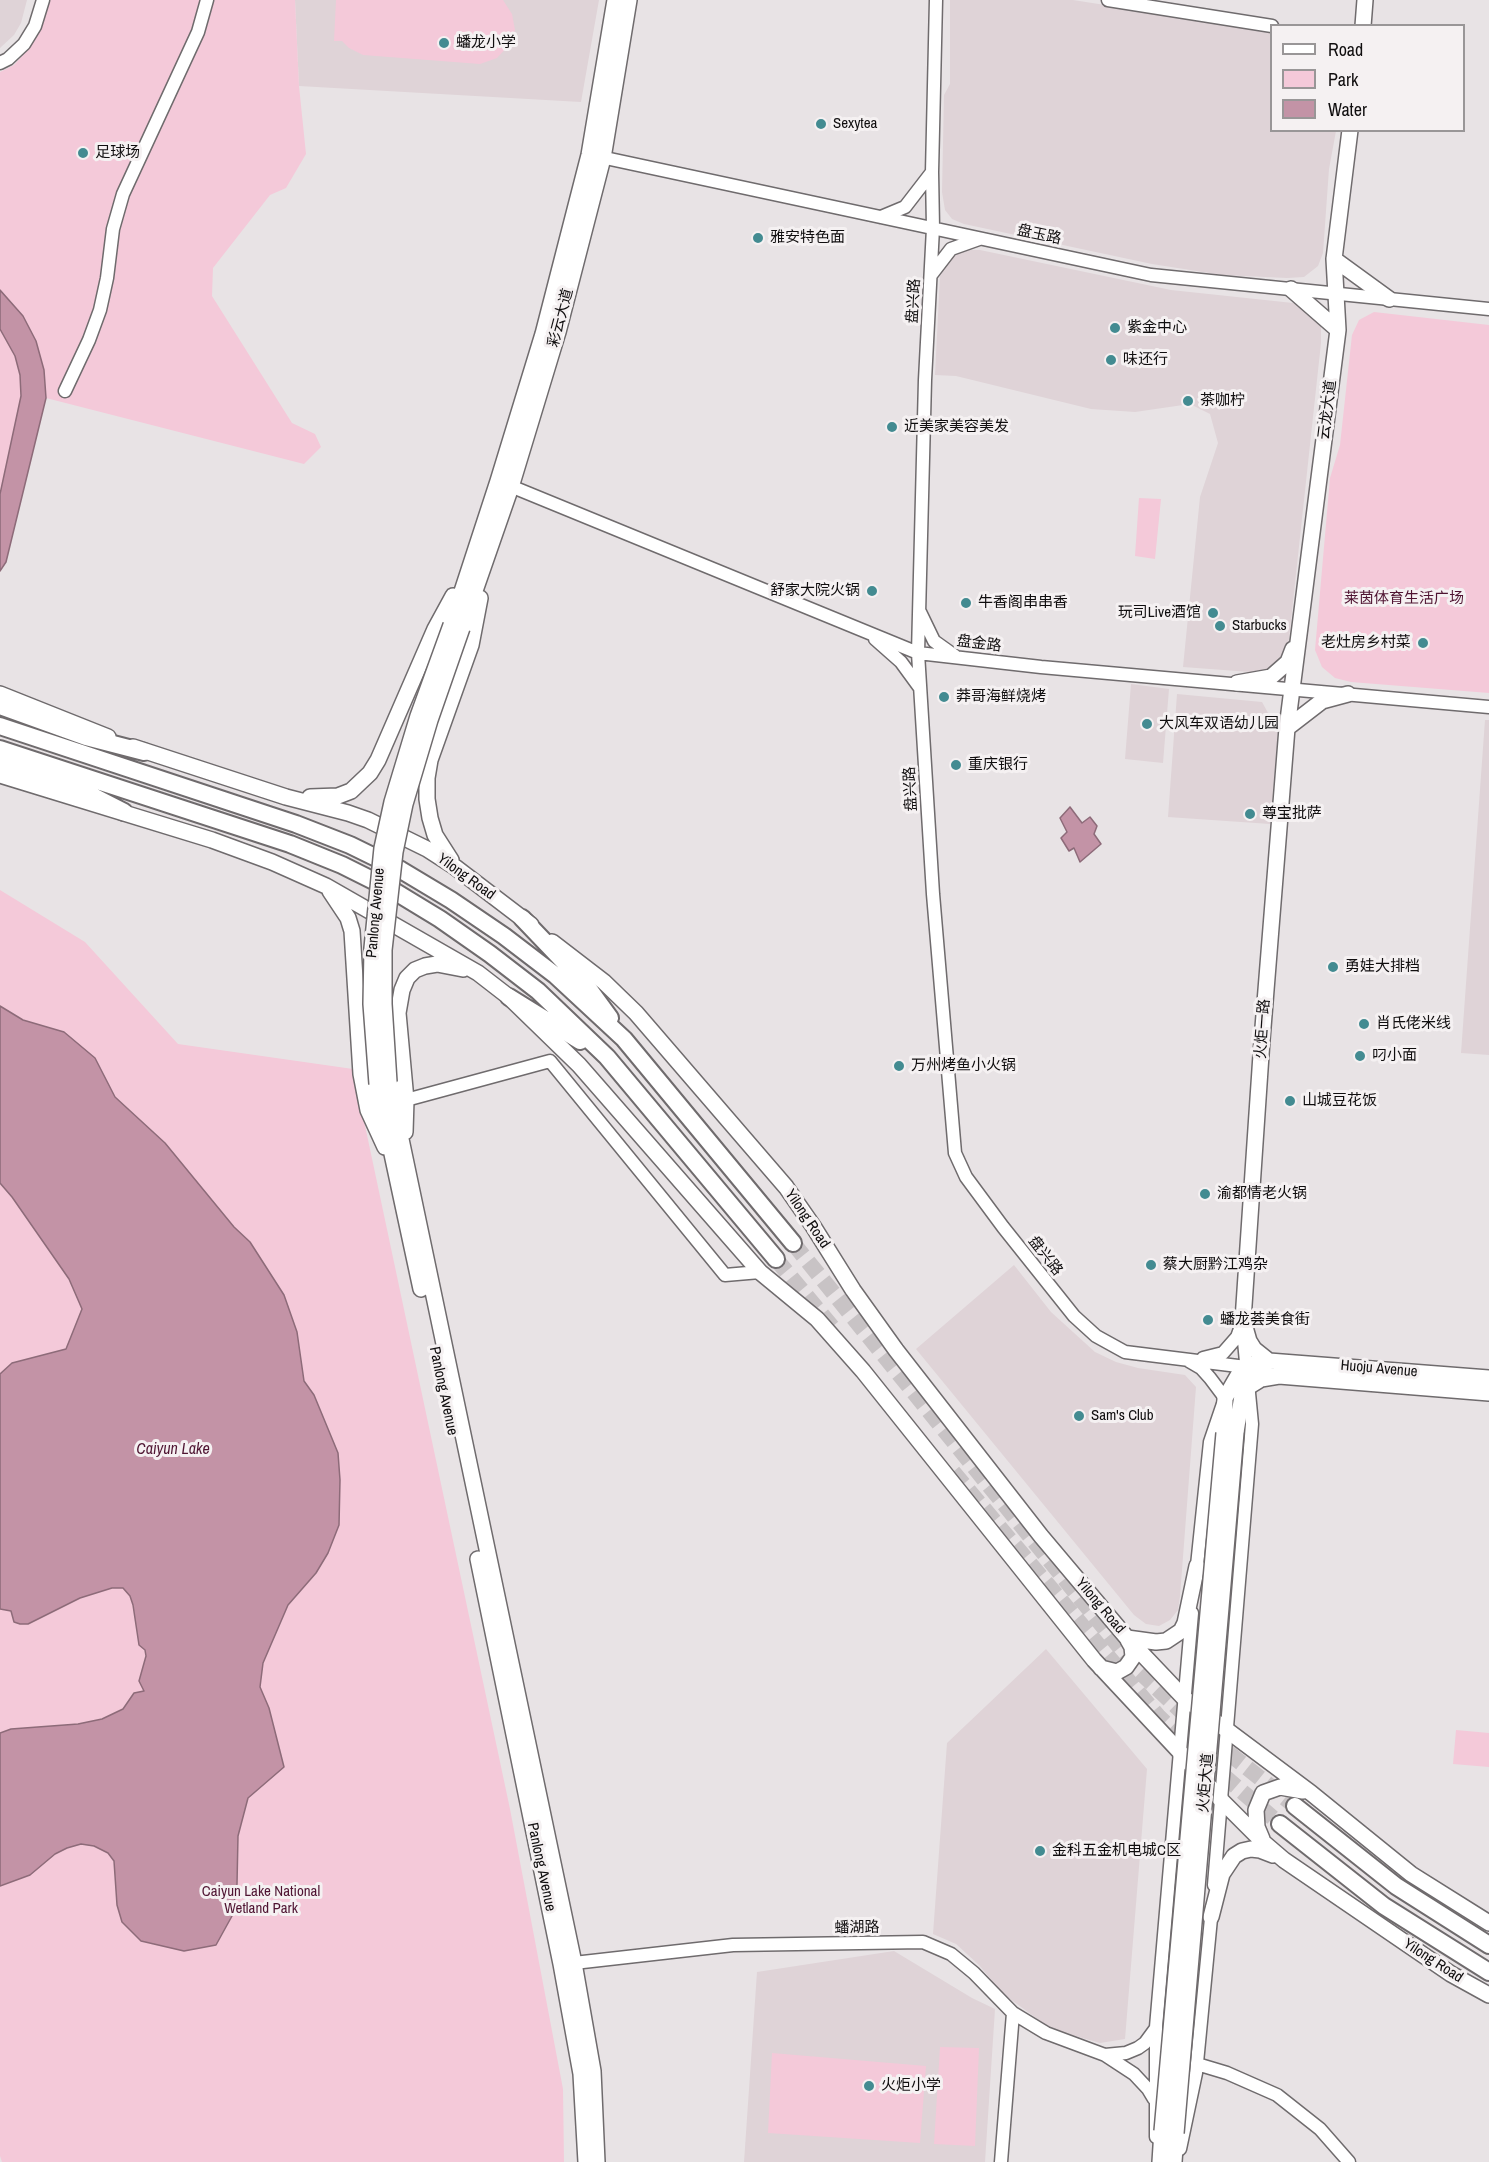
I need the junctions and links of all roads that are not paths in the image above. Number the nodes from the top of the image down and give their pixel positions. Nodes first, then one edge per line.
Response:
1 (43, 0) edge
2 (207, 0) edge
3 (615, 0) edge
4 (629, 0) edge
5 (936, 0) edge
6 (1108, 0) edge
7 (1365, 0) edge
8 (1363, 24) edge
9 (1270, 26) edge
10 (0, 63) edge
11 (1350, 132) edge
12 (596, 156) junction
13 (932, 172) junction
14 (881, 217) junction
15 (933, 228) junction
16 (981, 238) junction
17 (1334, 259) junction
18 (931, 275) junction
19 (1291, 289) junction
20 (1337, 294) junction
21 (1389, 299) junction
22 (1489, 309) edge
23 (1338, 330) junction
24 (65, 391) dead end
25 (505, 484) junction
26 (485, 562) junction
27 (468, 570) junction
28 (919, 609) junction
29 (457, 627) junction
30 (1300, 631) junction
31 (867, 633) junction
32 (918, 652) junction
33 (957, 657) junction
34 (1237, 683) junction
35 (921, 688) junction
36 (1293, 688) junction
37 (1348, 694) junction
38 (1, 703) edge
39 (1489, 707) edge
40 (0, 726) edge
41 (1287, 728) junction
42 (86, 740) junction
43 (0, 749) edge
44 (144, 752) joint
45 (0, 761) edge
46 (0, 775) edge
47 (74, 779) junction
48 (286, 797) junction
49 (124, 812) junction
50 (455, 867) junction
51 (326, 886) junction
52 (522, 918) junction
53 (478, 973) junction
54 (509, 997) junction
55 (624, 1039) junction
56 (607, 1057) junction
57 (406, 1100) junction
58 (399, 1162) junction
59 (793, 1243) tunnel mouth
60 (776, 1259) tunnel mouth
61 (760, 1272) junction
62 (1243, 1320) junction
63 (1186, 1360) junction
64 (1269, 1360) junction
65 (1246, 1367) junction
66 (1279, 1377) junction
67 (1489, 1378) edge
68 (1248, 1387) junction
69 (1489, 1394) edge
70 (1225, 1398) junction
71 (1230, 1433) junction
72 (1197, 1566) junction
73 (1127, 1638) junction
74 (1101, 1668) junction
75 (1184, 1698) junction
76 (1228, 1731) junction
77 (1179, 1751) junction
78 (1311, 1793) junction
79 (1222, 1801) junction
80 (1295, 1806) tunnel mouth
81 (1280, 1824) tunnel mouth
82 (1263, 1842) junction
83 (1284, 1860) junction
84 (1211, 1917) junction
85 (1489, 1923) edge
86 (1489, 1945) edge
87 (574, 1963) junction
88 (1489, 1972) edge
89 (1489, 1995) edge
90 (1013, 2013) junction
91 (1156, 2027) junction
92 (1105, 2055) junction
93 (1197, 2064) junction
94 (1155, 2100) junction
95 (1169, 2132) junction
96 (586, 2162) edge
97 (597, 2162) edge
98 (1001, 2162) edge
99 (1158, 2162) edge
100 (1176, 2162) edge
101 (1349, 2162) edge

1 - 10 street
2 - 24 street
3 - 12 main road, 彩云大道
4 - 12 main road, 彩云大道
5 - 13 street, 盘兴路
6 - 9 street
7 - 8 main road
11 - 17 main road, 云龙大道
12 - 14 street, 盘玉路
12 - 25 main road, 彩云大道
13 - 14 street
13 - 15 street, 盘兴路
14 - 15 street, 盘玉路
15 - 16 street, 盘玉路
15 - 18 street, 盘兴路
16 - 18 street
16 - 19 street, 盘玉路
17 - 20 main road, 云龙大道
17 - 21 main road
18 - 28 street, 盘兴路
19 - 20 street, 盘玉路
19 - 23 main road
20 - 21 street, 盘玉路
20 - 23 main road, 云龙大道
21 - 22 street, 盘玉路
23 - 30 main road, 云龙大道
25 - 26 main road, 彩云大道
25 - 27 main road, 彩云大道
25 - 31 street, 盘金路
26 - 29 main road, 彩云大道
26 - 50 main road
27 - 29 main road, 彩云大道
27 - 48 main road
28 - 32 street, 盘兴路
28 - 33 street
29 - 58 main road, Panlong Avenue, bridge
30 - 34 main road
30 - 36 main road, 云龙大道
31 - 32 street, 盘金路
31 - 35 street
32 - 33 street, 盘金路
32 - 35 street, 盘兴路
33 - 34 street, 盘金路
34 - 36 street, 盘金路
35 - 63 street, 盘兴路
36 - 37 street, 盘金路
36 - 41 main road, 火炬一路
37 - 39 street, 盘金路
37 - 41 main road
38 - 42 highway
40 - 42 highway, Yilong Road
41 - 62 main road, 火炬一路
42 - 44 highway
42 - 55 highway, Yilong Road
43 - 47 highway
44 - 48 main road, Yilong Road
45 - 47 highway
46 - 49 main road, Yilong Road
47 - 49 highway
47 - 56 highway
48 - 50 main road, Yilong Road
49 - 51 main road, Yilong Road
50 - 52 main road, Yilong Road
51 - 53 main road, Yilong Road
51 - 58 main road
52 - 55 highway
52 - 73 main road, Yilong Road
53 - 54 main road, Yilong Road
53 - 57 main road
54 - 56 highway
54 - 61 main road, Yilong Road
55 - 59 highway, Yilong Road
56 - 60 highway
57 - 58 main road
57 - 61 street
58 - 87 main road, Panlong Avenue
58 - 96 main road, Panlong Avenue
61 - 74 main road, Yilong Road
62 - 63 street
62 - 64 main road, 火炬一路
62 - 65 street
63 - 65 street, 盘兴路
63 - 70 street
64 - 65 main road
64 - 67 main road, Huoju Avenue
65 - 66 street, 盘兴路
65 - 68 street
65 - 70 main road
66 - 68 main road
66 - 69 main road, Huoju Avenue
68 - 71 main road
68 - 76 street
70 - 71 main road
70 - 72 street
71 - 95 main road, 火炬大道, bridge
72 - 73 main road
72 - 75 street
73 - 74 main road
73 - 75 main road, Yilong Road
74 - 77 main road, Yilong Road
75 - 76 main road, Yilong Road
75 - 77 street
76 - 78 main road, Yilong Road
76 - 79 street
77 - 79 main road, Yilong Road
77 - 91 street
78 - 82 main road
78 - 85 main road, Yilong Road
79 - 82 main road, Yilong Road
79 - 84 street
80 - 86 highway
81 - 88 highway, Yilong Road
82 - 83 main road, Yilong Road
83 - 84 main road
83 - 89 main road, Yilong Road
84 - 93 street
87 - 90 street, 蟠湖路
87 - 97 main road, Panlong Avenue
90 - 92 street, 蟠湖路
90 - 98 street
91 - 92 street
91 - 94 street
92 - 94 street, 蟠湖路
93 - 100 street
93 - 101 street
94 - 99 street
95 - 99 main road
95 - 100 main road

